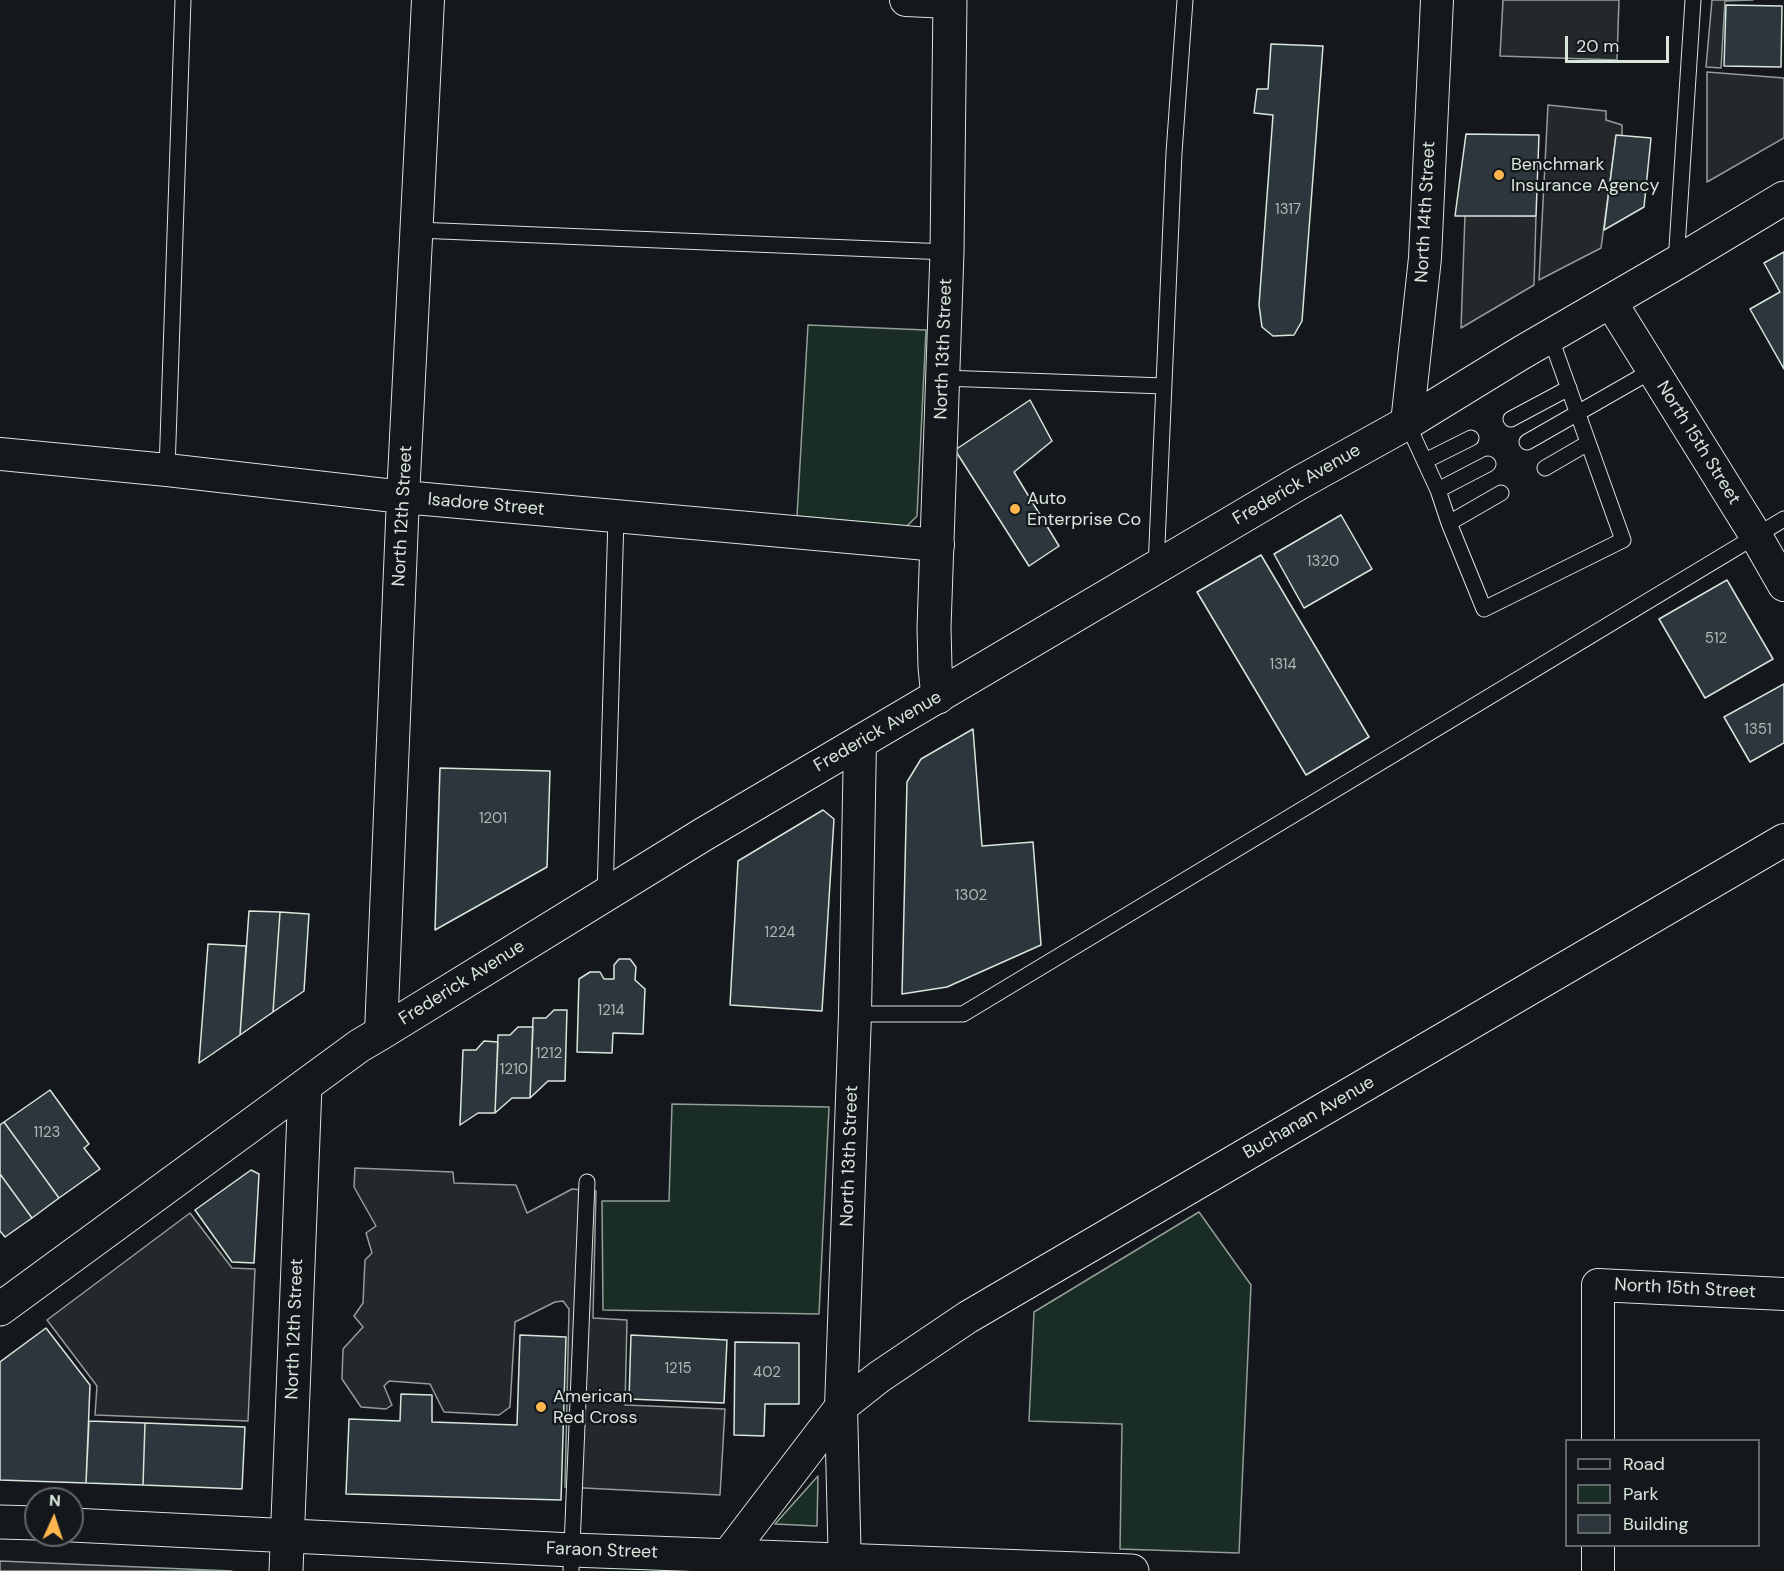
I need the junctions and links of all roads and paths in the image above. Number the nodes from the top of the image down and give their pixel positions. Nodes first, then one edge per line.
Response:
1 (183, 0) edge
2 (428, 0) edge
3 (906, 0) edge
4 (1185, 0) edge
5 (1437, 0) edge
6 (1693, 0) edge
7 (950, 1) edge
8 (1784, 198) edge
9 (417, 230) junction
10 (947, 252) junction
11 (1676, 263) junction
12 (1610, 301) junction
13 (1550, 336) junction
14 (1653, 370) junction
15 (943, 378) junction
16 (1164, 386) junction
17 (1569, 388) junction
18 (1578, 414) junction
19 (1511, 419) dead end
20 (1407, 423) junction
21 (1471, 438) dead end
22 (1527, 442) dead end
23 (1588, 443) junction
24 (0, 454) edge
25 (1425, 462) junction
26 (1488, 464) dead end
27 (1545, 468) dead end
28 (167, 470) junction
29 (1438, 490) junction
30 (1501, 493) dead end
31 (403, 497) junction
32 (616, 517) junction
33 (1784, 519) edge
34 (1449, 523) junction
35 (1756, 536) junction
36 (938, 545) junction
37 (1156, 568) junction
38 (1784, 585) edge
39 (938, 697) junction
40 (860, 742) junction
41 (1784, 840) edge
42 (605, 895) junction
43 (855, 1014) junction
44 (381, 1033) junction
45 (305, 1086) junction
46 (587, 1182) dead end
47 (1784, 1294) edge
48 (0, 1309) edge
49 (841, 1407) junction
50 (1598, 1439) edge
51 (0, 1522) edge
52 (24, 1523) edge
53 (84, 1526) edge
54 (287, 1536) junction
55 (1598, 1547) edge
56 (728, 1555) junction
57 (572, 1560) edge
58 (845, 1566) edge
59 (286, 1571) edge
60 (1132, 1571) edge
61 (1598, 1571) edge

1 - 28 lane
2 - 9 street, North 12th Street
3 - 7 street
4 - 16 lane
5 - 20 street, North 14th Street
6 - 11 lane
7 - 10 main road, North 13th Street
8 - 11 main road, Frederick Avenue
9 - 10 lane
9 - 31 street, North 12th Street
10 - 15 main road, North 13th Street
11 - 12 main road, Frederick Avenue
12 - 13 main road, Frederick Avenue
12 - 14 street, North 15th Street
13 - 17 lane
13 - 20 main road, Frederick Avenue
14 - 18 lane
14 - 35 street, North 15th Street
15 - 16 lane
15 - 36 main road, North 13th Street
16 - 37 lane
17 - 18 lane
17 - 19 lane
18 - 22 lane
18 - 23 lane
20 - 25 lane
20 - 37 main road, Frederick Avenue
21 - 25 lane
23 - 27 lane
23 - 34 lane
24 - 28 street, Isadore Street
25 - 29 lane
26 - 29 lane
28 - 31 street, Isadore Street
29 - 34 lane
30 - 34 lane
31 - 32 street, Isadore Street
31 - 44 street, North 12th Street
32 - 36 street, Isadore Street
32 - 42 lane
33 - 35 lane
35 - 38 street, North 15th Street
35 - 43 lane
36 - 39 main road, North 13th Street
37 - 39 main road, Frederick Avenue
39 - 40 main road, Frederick Avenue
40 - 42 main road, Frederick Avenue
40 - 43 street, North 13th Street
41 - 49 street, Buchanan Avenue
42 - 44 main road, Frederick Avenue
43 - 49 street, North 13th Street
44 - 45 main road, Frederick Avenue
45 - 48 main road, Frederick Avenue
45 - 54 main road, North 12th Street
46 - 57 lane
47 - 50 street, North 15th Street
49 - 56 street, Buchanan Avenue
49 - 58 street, North 13th Street
51 - 52 main road
53 - 54 main road, Faraon Street
54 - 57 main road, Faraon Street
54 - 59 main road, North 12th Street
55 - 61 street
56 - 57 main road, Faraon Street
56 - 58 main road, Faraon Street
58 - 60 main road, Faraon Street

